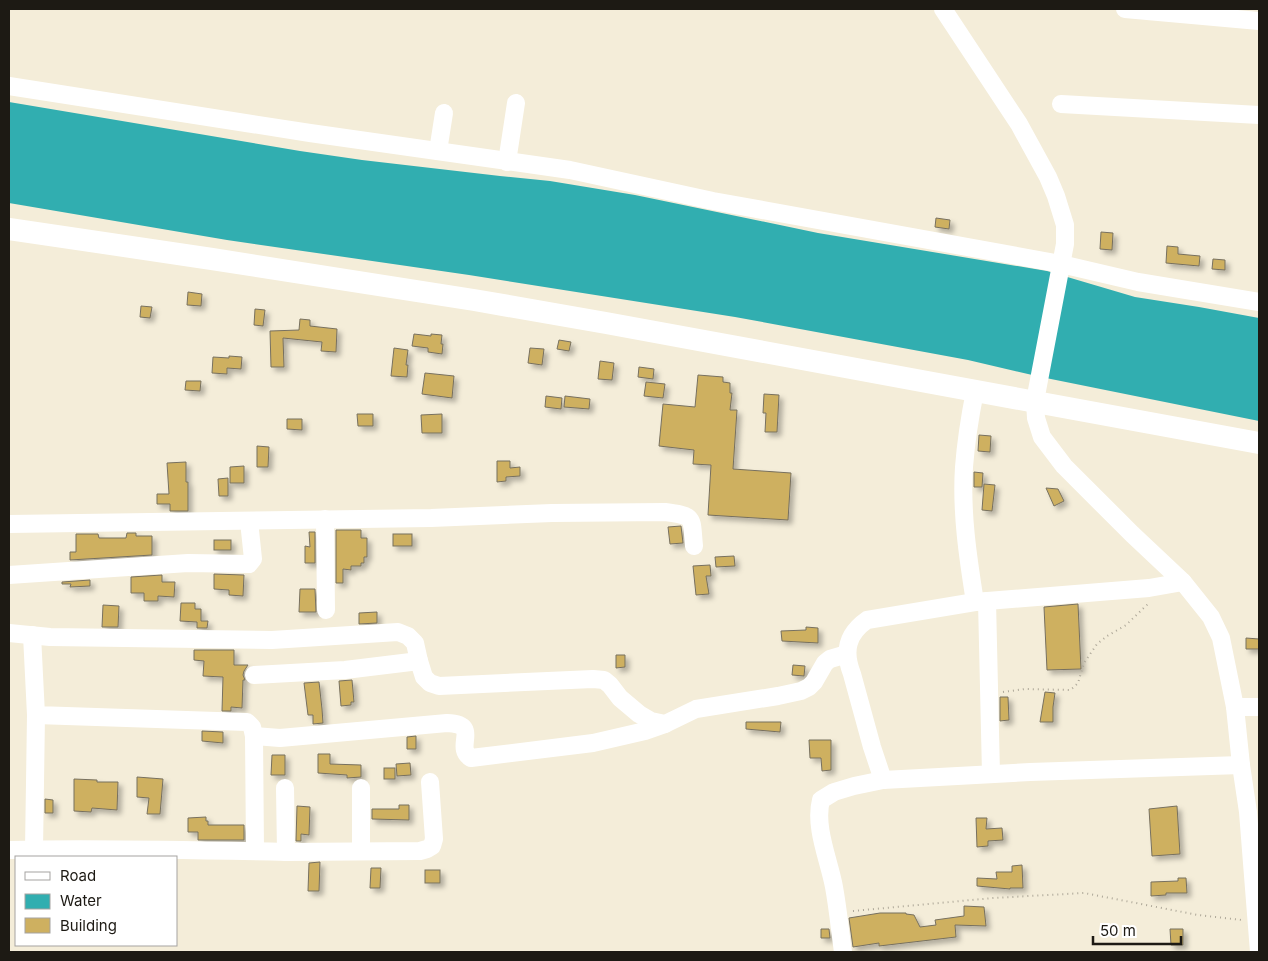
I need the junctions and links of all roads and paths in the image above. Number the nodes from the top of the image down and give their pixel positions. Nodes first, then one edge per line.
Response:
1 (943, 9) edge
2 (1125, 9) edge
3 (1259, 21) edge
4 (9, 86) edge
5 (516, 103) dead end
6 (1062, 104) dead end
7 (444, 113) dead end
8 (1259, 116) edge
9 (438, 151) junction
10 (507, 162) junction
11 (9, 228) edge
12 (1060, 267) junction
13 (1259, 302) edge
14 (975, 391) junction
15 (1035, 395) junction
16 (1259, 443) edge
17 (325, 519) junction
18 (249, 521) junction
19 (9, 524) edge
20 (694, 546) dead end
21 (9, 575) edge
22 (1175, 583) junction
23 (981, 602) junction
24 (326, 610) dead end
25 (9, 633) edge
26 (32, 635) junction
27 (847, 654) junction
28 (419, 661) junction
29 (254, 675) dead end
30 (989, 694) junction
31 (1235, 706) junction
32 (1259, 707) edge
33 (36, 715) junction
34 (665, 724) junction
35 (254, 736) junction
36 (1240, 764) junction
37 (991, 774) junction
38 (883, 780) junction
39 (430, 782) dead end
40 (286, 788) dead end
41 (361, 788) dead end
42 (1254, 812) edge
43 (9, 850) edge
44 (34, 850) junction
45 (255, 850) junction
46 (361, 851) junction
47 (286, 852) junction
48 (838, 912) junction
49 (1256, 922) junction
50 (843, 952) edge
51 (1259, 952) edge

1 - 12 street
2 - 3 street
4 - 9 street
5 - 10 street
6 - 8 street
7 - 9 street
9 - 10 street
10 - 12 street
11 - 14 main road
12 - 13 street
12 - 15 street
14 - 15 main road
14 - 23 street
15 - 16 main road
15 - 22 street
17 - 18 street
17 - 20 street
17 - 24 street
18 - 19 street
18 - 21 street
22 - 23 street
22 - 30 path
22 - 31 street
23 - 27 street
23 - 30 street
25 - 26 street
26 - 28 street
26 - 33 street
27 - 34 street
27 - 38 street
28 - 29 street
28 - 34 street
30 - 37 street
31 - 32 street
31 - 36 street
33 - 35 street
33 - 44 street
34 - 35 street
35 - 45 street
36 - 37 street
36 - 42 street
37 - 38 street
38 - 48 street
39 - 46 street
40 - 47 street
41 - 46 street
42 - 49 street
43 - 44 street
44 - 45 street
45 - 47 street
46 - 47 street
48 - 49 path
48 - 50 street
49 - 51 street

